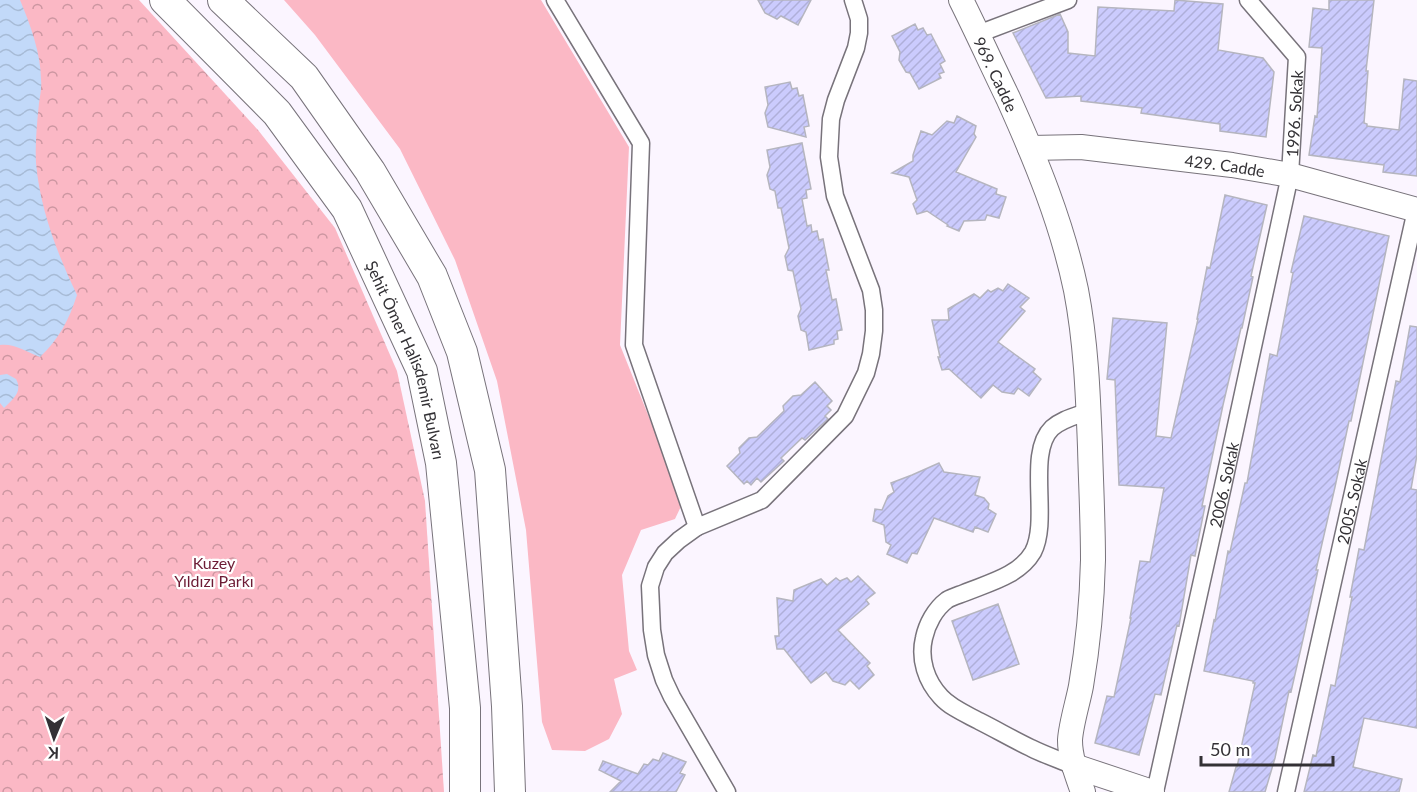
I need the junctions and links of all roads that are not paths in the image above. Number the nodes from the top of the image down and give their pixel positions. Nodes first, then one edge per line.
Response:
1 (165, 0) edge
2 (223, 0) edge
3 (555, 0) edge
4 (853, 0) edge
5 (961, 0) edge
6 (1068, 0) edge
7 (1248, 0) edge
8 (978, 34) junction
9 (1030, 148) junction
10 (1290, 175) junction
11 (1416, 210) edge
12 (1089, 411) junction
13 (697, 527) junction
14 (1074, 766) junction
15 (465, 792) edge
16 (510, 792) edge
17 (727, 792) edge
18 (1083, 792) edge
19 (1153, 792) edge
20 (1286, 792) edge

1 - 15 highway, Şehit Ömer Halisdemir Bulvarı
2 - 16 highway
3 - 13 street
4 - 13 street
5 - 8 street, 969. Cadde
6 - 8 street
7 - 10 street, 1996. Sokak
8 - 9 street, 969. Cadde
9 - 10 street, 429. Cadde
9 - 12 street, 969. Cadde
10 - 11 street, 429. Cadde
10 - 19 street, 2006. Sokak
11 - 20 street, 2005. Sokak
12 - 14 street, 969. Cadde
12 - 14 street
13 - 17 street
14 - 18 street, 969. Cadde
14 - 19 street

